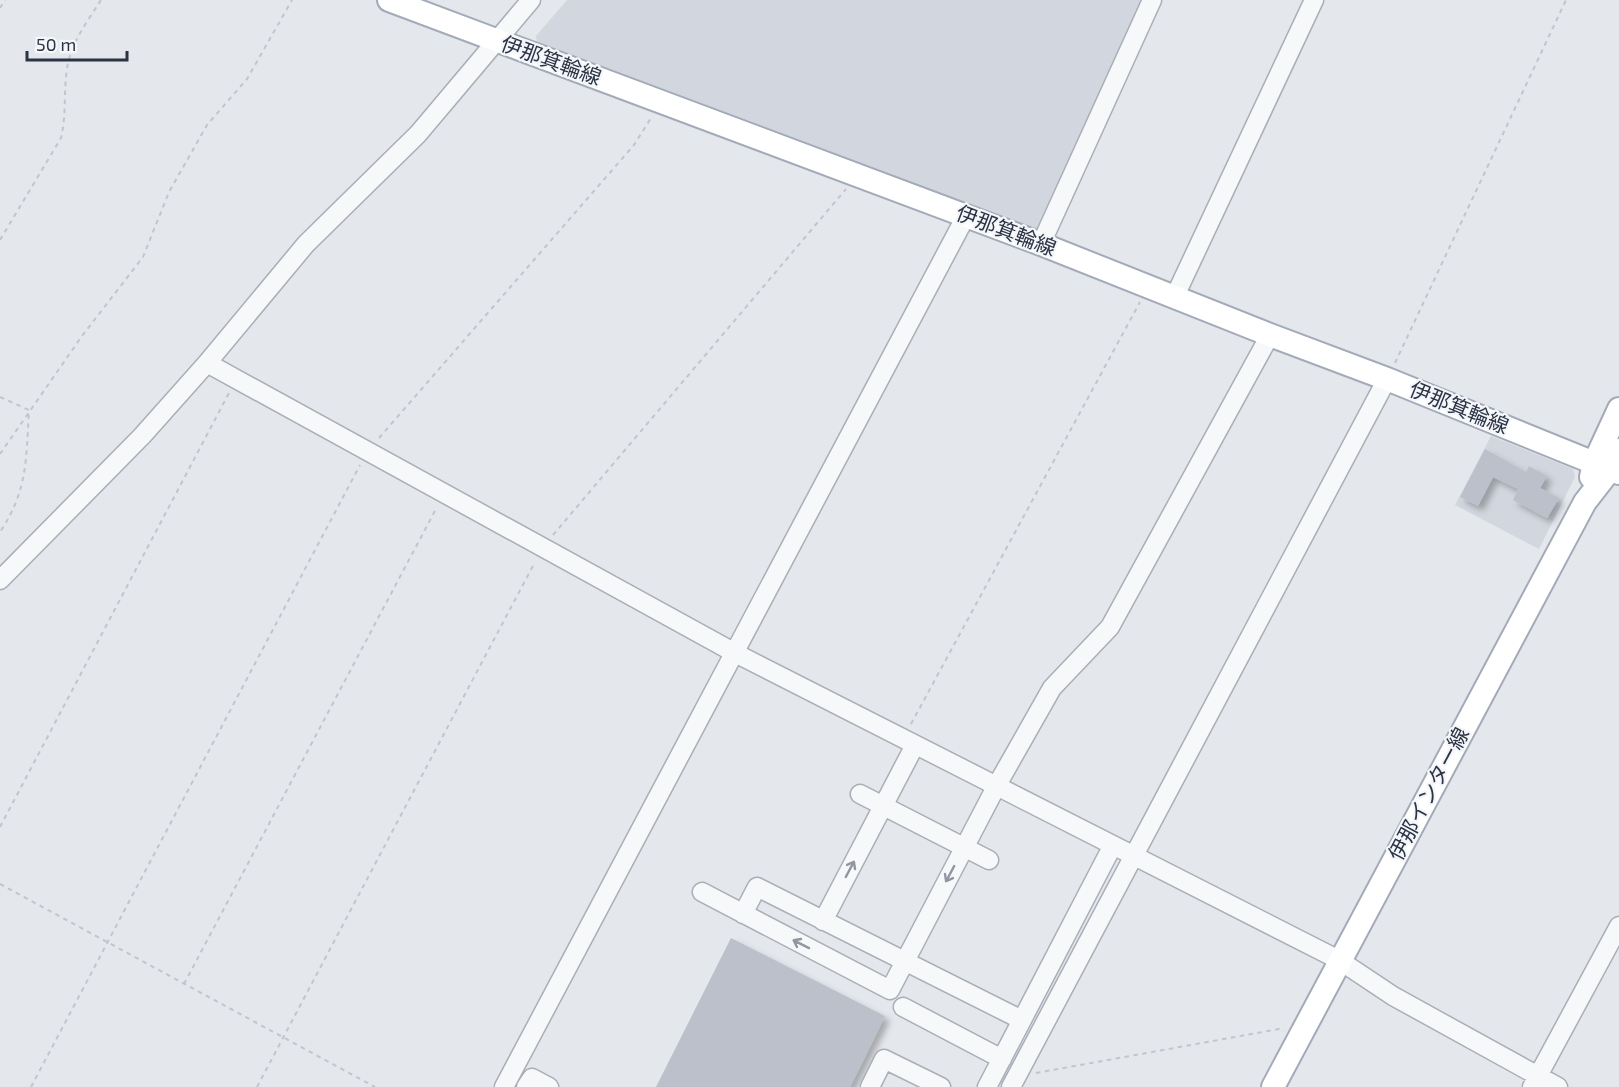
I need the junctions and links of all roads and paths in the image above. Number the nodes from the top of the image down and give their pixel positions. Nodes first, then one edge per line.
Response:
1 (5, 0) edge
2 (101, 0) edge
3 (292, 0) edge
4 (388, 0) edge
5 (531, 0) edge
6 (1152, 0) edge
7 (1314, 0) edge
8 (1566, 0) edge
9 (0, 9) edge
10 (498, 42) junction
11 (662, 100) junction
12 (858, 175) junction
13 (966, 216) junction
14 (0, 240) edge
15 (1041, 244) junction
16 (1149, 287) junction
17 (1175, 296) junction
18 (1270, 335) junction
19 (207, 363) junction
20 (1387, 379) junction
21 (236, 380) junction
22 (0, 397) edge
23 (1619, 409) edge
24 (29, 410) junction
25 (367, 451) junction
26 (0, 454) edge
27 (1610, 464) edge
28 (444, 494) junction
29 (0, 532) edge
30 (543, 547) junction
31 (0, 580) edge
32 (735, 653) junction
33 (909, 742) junction
34 (996, 785) junction
35 (860, 794) dead end
36 (883, 806) junction
37 (0, 827) edge
38 (1113, 844) junction
39 (964, 847) junction
40 (1134, 855) junction
41 (989, 860) dead end
42 (0, 884) edge
43 (702, 892) dead end
44 (742, 914) junction
45 (823, 921) junction
46 (1619, 926) edge
47 (847, 933) junction
48 (109, 944) junction
49 (1339, 960) junction
50 (833, 961) junction
51 (903, 962) junction
52 (184, 984) junction
53 (903, 1007) dead end
54 (1022, 1020) junction
55 (284, 1037) junction
56 (1299, 1038) junction
57 (1002, 1059) junction
58 (1535, 1081) edge
59 (1013, 1082) edge
60 (31, 1087) edge
61 (257, 1087) edge
62 (375, 1087) edge
63 (504, 1087) edge
64 (526, 1087) edge
65 (549, 1087) edge
66 (870, 1087) edge
67 (941, 1087) edge
68 (987, 1087) edge
69 (1273, 1087) edge
70 (1558, 1087) edge

1 - 9 path
2 - 14 path
3 - 24 path
4 - 10 main road, 伊那箕輪線
5 - 10 street
6 - 15 street
7 - 17 street
8 - 20 path
10 - 11 main road, 伊那箕輪線
10 - 19 street
11 - 12 main road, 伊那箕輪線
11 - 25 path
12 - 13 main road, 伊那箕輪線
12 - 30 path
13 - 15 main road, 伊那箕輪線
13 - 32 street
15 - 16 main road, 伊那箕輪線
16 - 17 main road, 伊那箕輪線
16 - 33 path
17 - 18 main road, 伊那箕輪線
18 - 20 main road, 伊那箕輪線
18 - 34 street
19 - 21 street
19 - 31 street
20 - 27 main road, 伊那箕輪線
20 - 40 street
21 - 25 street
21 - 37 path
22 - 24 path
23 - 27 main road, 伊那インター線
24 - 26 path
24 - 29 path
25 - 28 street
25 - 48 path
27 - 49 main road, 伊那インター線
28 - 30 street
28 - 52 path
30 - 32 street
30 - 55 path
32 - 33 street
32 - 63 street
33 - 34 street
33 - 36 street
34 - 38 street
34 - 39 street
35 - 36 street
36 - 39 street
45 -> 36 street
38 - 40 street
38 - 54 street
39 - 41 street
39 -> 51 street
40 - 49 street
40 - 59 street
42 - 48 path
43 - 44 street
44 - 45 street
50 -> 44 street
45 - 47 street
46 - 58 street
47 - 50 street
47 - 51 street
48 - 52 path
48 - 60 path
49 - 56 main road, 伊那インター線
49 - 58 street
50 - 51 street
51 - 54 street
52 - 55 path
53 - 57 street
54 - 57 street
55 - 61 path
55 - 62 path
56 - 59 path
56 - 69 main road, 伊那インター線
57 - 68 street
58 - 70 street
64 - 65 street
66 - 67 street

